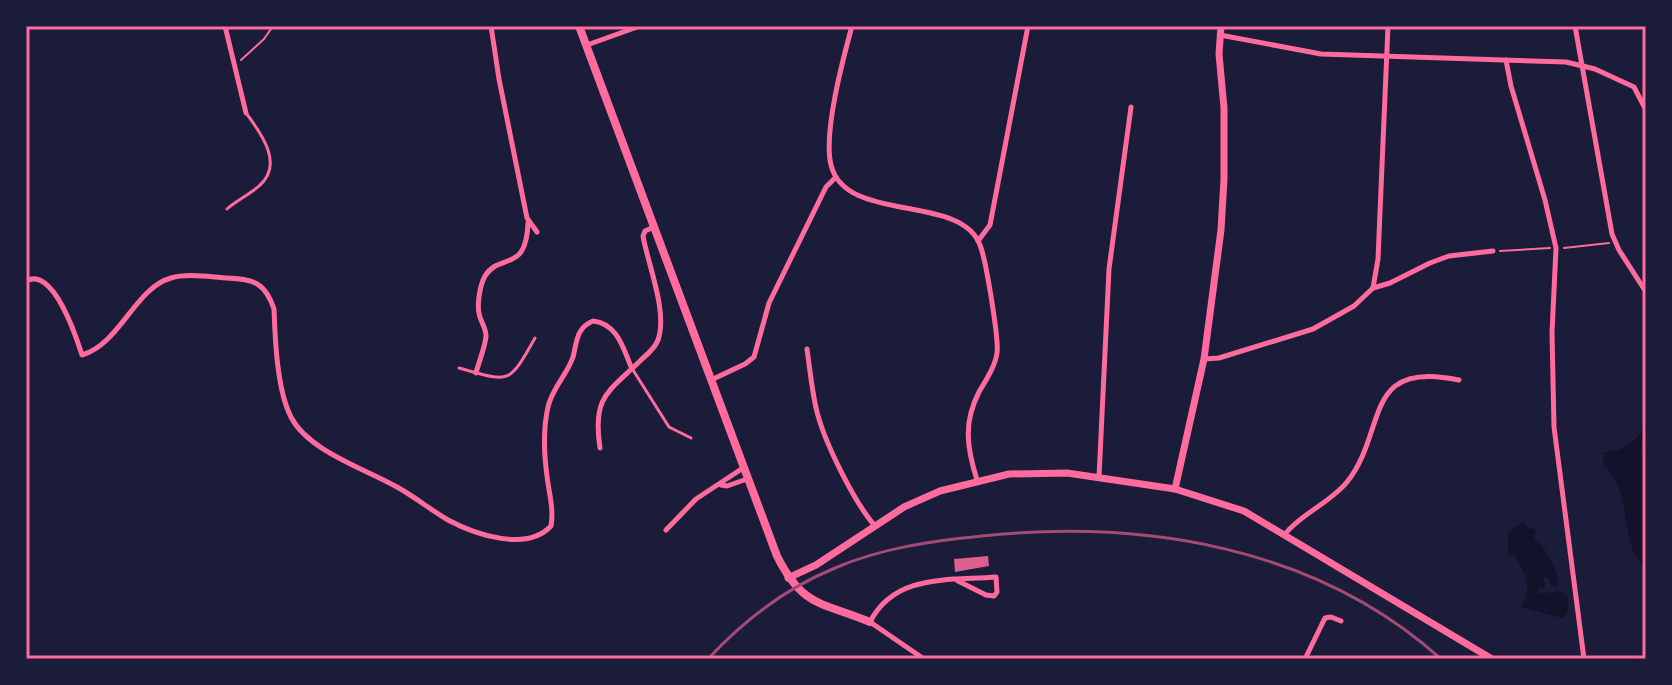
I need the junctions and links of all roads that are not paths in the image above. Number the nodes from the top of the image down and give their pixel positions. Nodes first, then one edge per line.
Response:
1 (225, 26) edge
2 (491, 26) edge
3 (579, 26) edge
4 (640, 26) edge
5 (842, 26) edge
6 (1028, 26) edge
7 (1388, 26) edge
8 (1575, 26) edge
9 (852, 29) edge
10 (1220, 30) edge
11 (586, 46) junction
12 (1386, 56) junction
13 (1506, 60) junction
14 (1583, 66) junction
15 (1131, 107) dead end
16 (1646, 110) edge
17 (246, 113) joint
18 (836, 177) junction
19 (227, 209) dead end
20 (528, 222) junction
21 (654, 227) junction
22 (537, 232) dead end
23 (978, 241) junction
24 (1493, 251) road end
25 (26, 281) edge
26 (1373, 288) junction
27 (1646, 292) edge
28 (535, 338) dead end
29 (807, 349) dead end
30 (1204, 359) junction
31 (459, 368) dead end
32 (632, 369) junction
33 (476, 373) junction
34 (711, 380) junction
35 (1459, 380) dead end
36 (691, 438) dead end
37 (600, 448) dead end
38 (743, 468) junction
39 (1099, 477) junction
40 (747, 479) junction
41 (977, 480) junction
42 (721, 485) junction
43 (1175, 489) junction
44 (875, 527) junction
45 (666, 530) dead end
46 (1285, 534) junction
47 (788, 578) junction
48 (958, 581) junction
49 (1341, 621) dead end
50 (870, 622) junction
51 (924, 659) edge
52 (1179, 659) edge
53 (1250, 659) edge
54 (1305, 659) edge
55 (1492, 659) edge
56 (1584, 659) edge

1 - 17 street
2 - 20 street
3 - 11 main road
4 - 11 street
5 - 9 street
6 - 23 street
7 - 12 street
8 - 14 street
9 - 18 street
10 - 12 street
10 - 30 street
11 - 21 main road
12 - 13 street
12 - 26 street
13 - 14 street
13 - 56 street
14 - 16 street
14 - 27 street
15 - 39 street
17 - 19 lane
18 - 23 street
18 - 34 street
20 - 22 street
20 - 33 street
21 - 32 street
21 - 34 main road
23 - 41 street
24 - 26 street
25 - 32 street
26 - 30 street
28 - 33 lane
29 - 44 street
30 - 43 street
31 - 33 lane
32 - 36 lane
32 - 37 street
34 - 38 main road
35 - 46 street
38 - 40 main road
38 - 42 street
39 - 41 street
39 - 43 street
40 - 42 street
40 - 47 main road
41 - 44 street
42 - 45 street
43 - 46 street
44 - 47 street
46 - 55 street
47 - 50 main road
48 - 48 street
48 - 50 street
49 - 54 street
50 - 51 street
52 - 53 street

